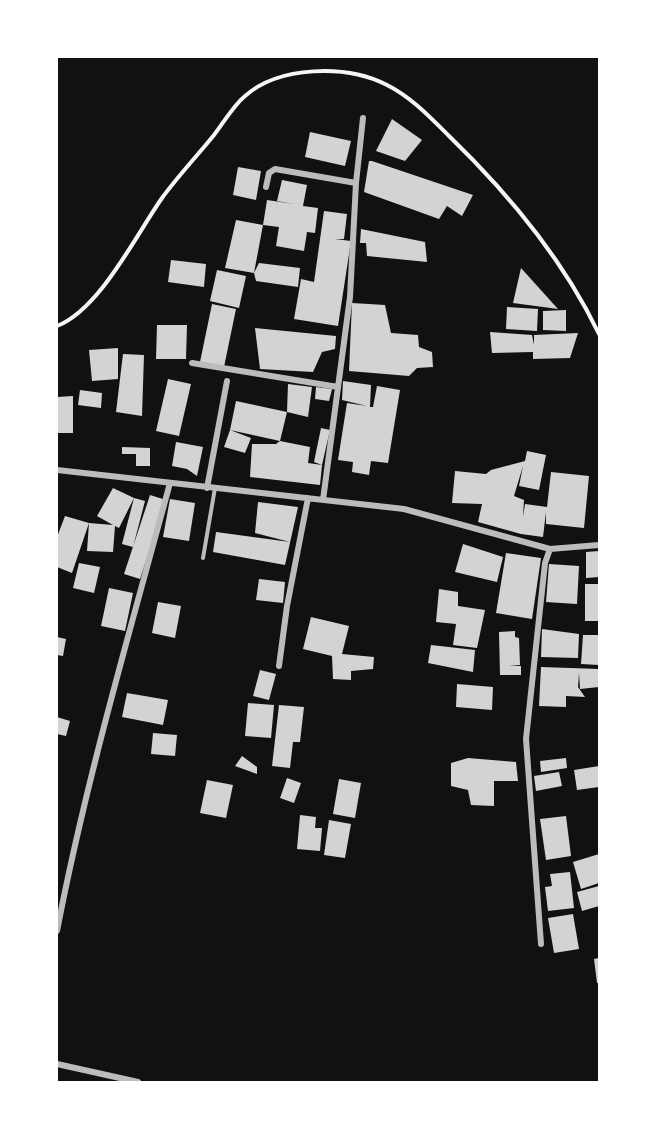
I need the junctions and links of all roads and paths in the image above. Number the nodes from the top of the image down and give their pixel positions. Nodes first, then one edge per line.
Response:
1 (363, 118) dead end
2 (356, 183) junction
3 (266, 187) dead end
4 (192, 363) dead end
5 (227, 381) dead end
6 (338, 387) junction
7 (57, 470) edge
8 (170, 483) junction
9 (207, 488) junction
10 (215, 488) junction
11 (308, 498) junction
12 (323, 500) junction
13 (597, 545) edge
14 (550, 549) junction
15 (203, 558) dead end
16 (279, 666) dead end
17 (57, 931) edge
18 (541, 944) dead end
19 (57, 1064) edge
20 (138, 1082) edge

1 - 2 street
2 - 3 street
2 - 6 street
4 - 6 street
5 - 9 street
6 - 12 street
7 - 8 street
8 - 9 street
8 - 17 street
9 - 10 street
10 - 11 street
10 - 15 lane
11 - 12 street
11 - 16 street
12 - 14 street
13 - 14 street
14 - 18 street
19 - 20 street

